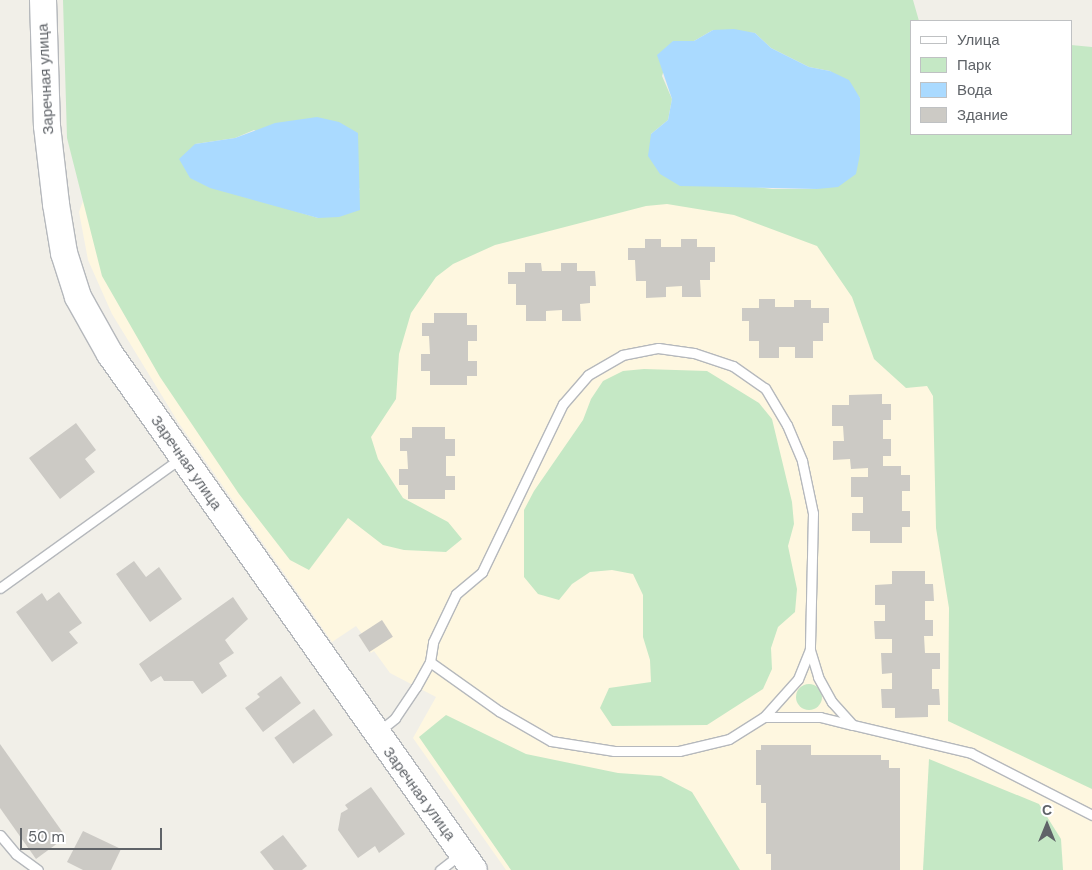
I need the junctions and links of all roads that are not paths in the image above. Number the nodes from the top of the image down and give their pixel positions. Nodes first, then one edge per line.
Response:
1 (43, 0) edge
2 (182, 457) junction
3 (0, 588) edge
4 (810, 650) junction
5 (430, 662) junction
6 (764, 717) junction
7 (853, 725) junction
8 (376, 734) junction
9 (1092, 815) edge
10 (0, 835) edge
11 (468, 862) edge
12 (38, 870) edge
13 (440, 870) edge

1 - 2 main road, Заречная улица
2 - 3 lane
2 - 8 main road, Заречная улица
4 - 5 lane
4 - 6 lane
4 - 7 lane
5 - 6 lane
5 - 8 lane
6 - 7 lane
7 - 9 lane
8 - 11 main road, Заречная улица
10 - 12 lane
11 - 13 lane

